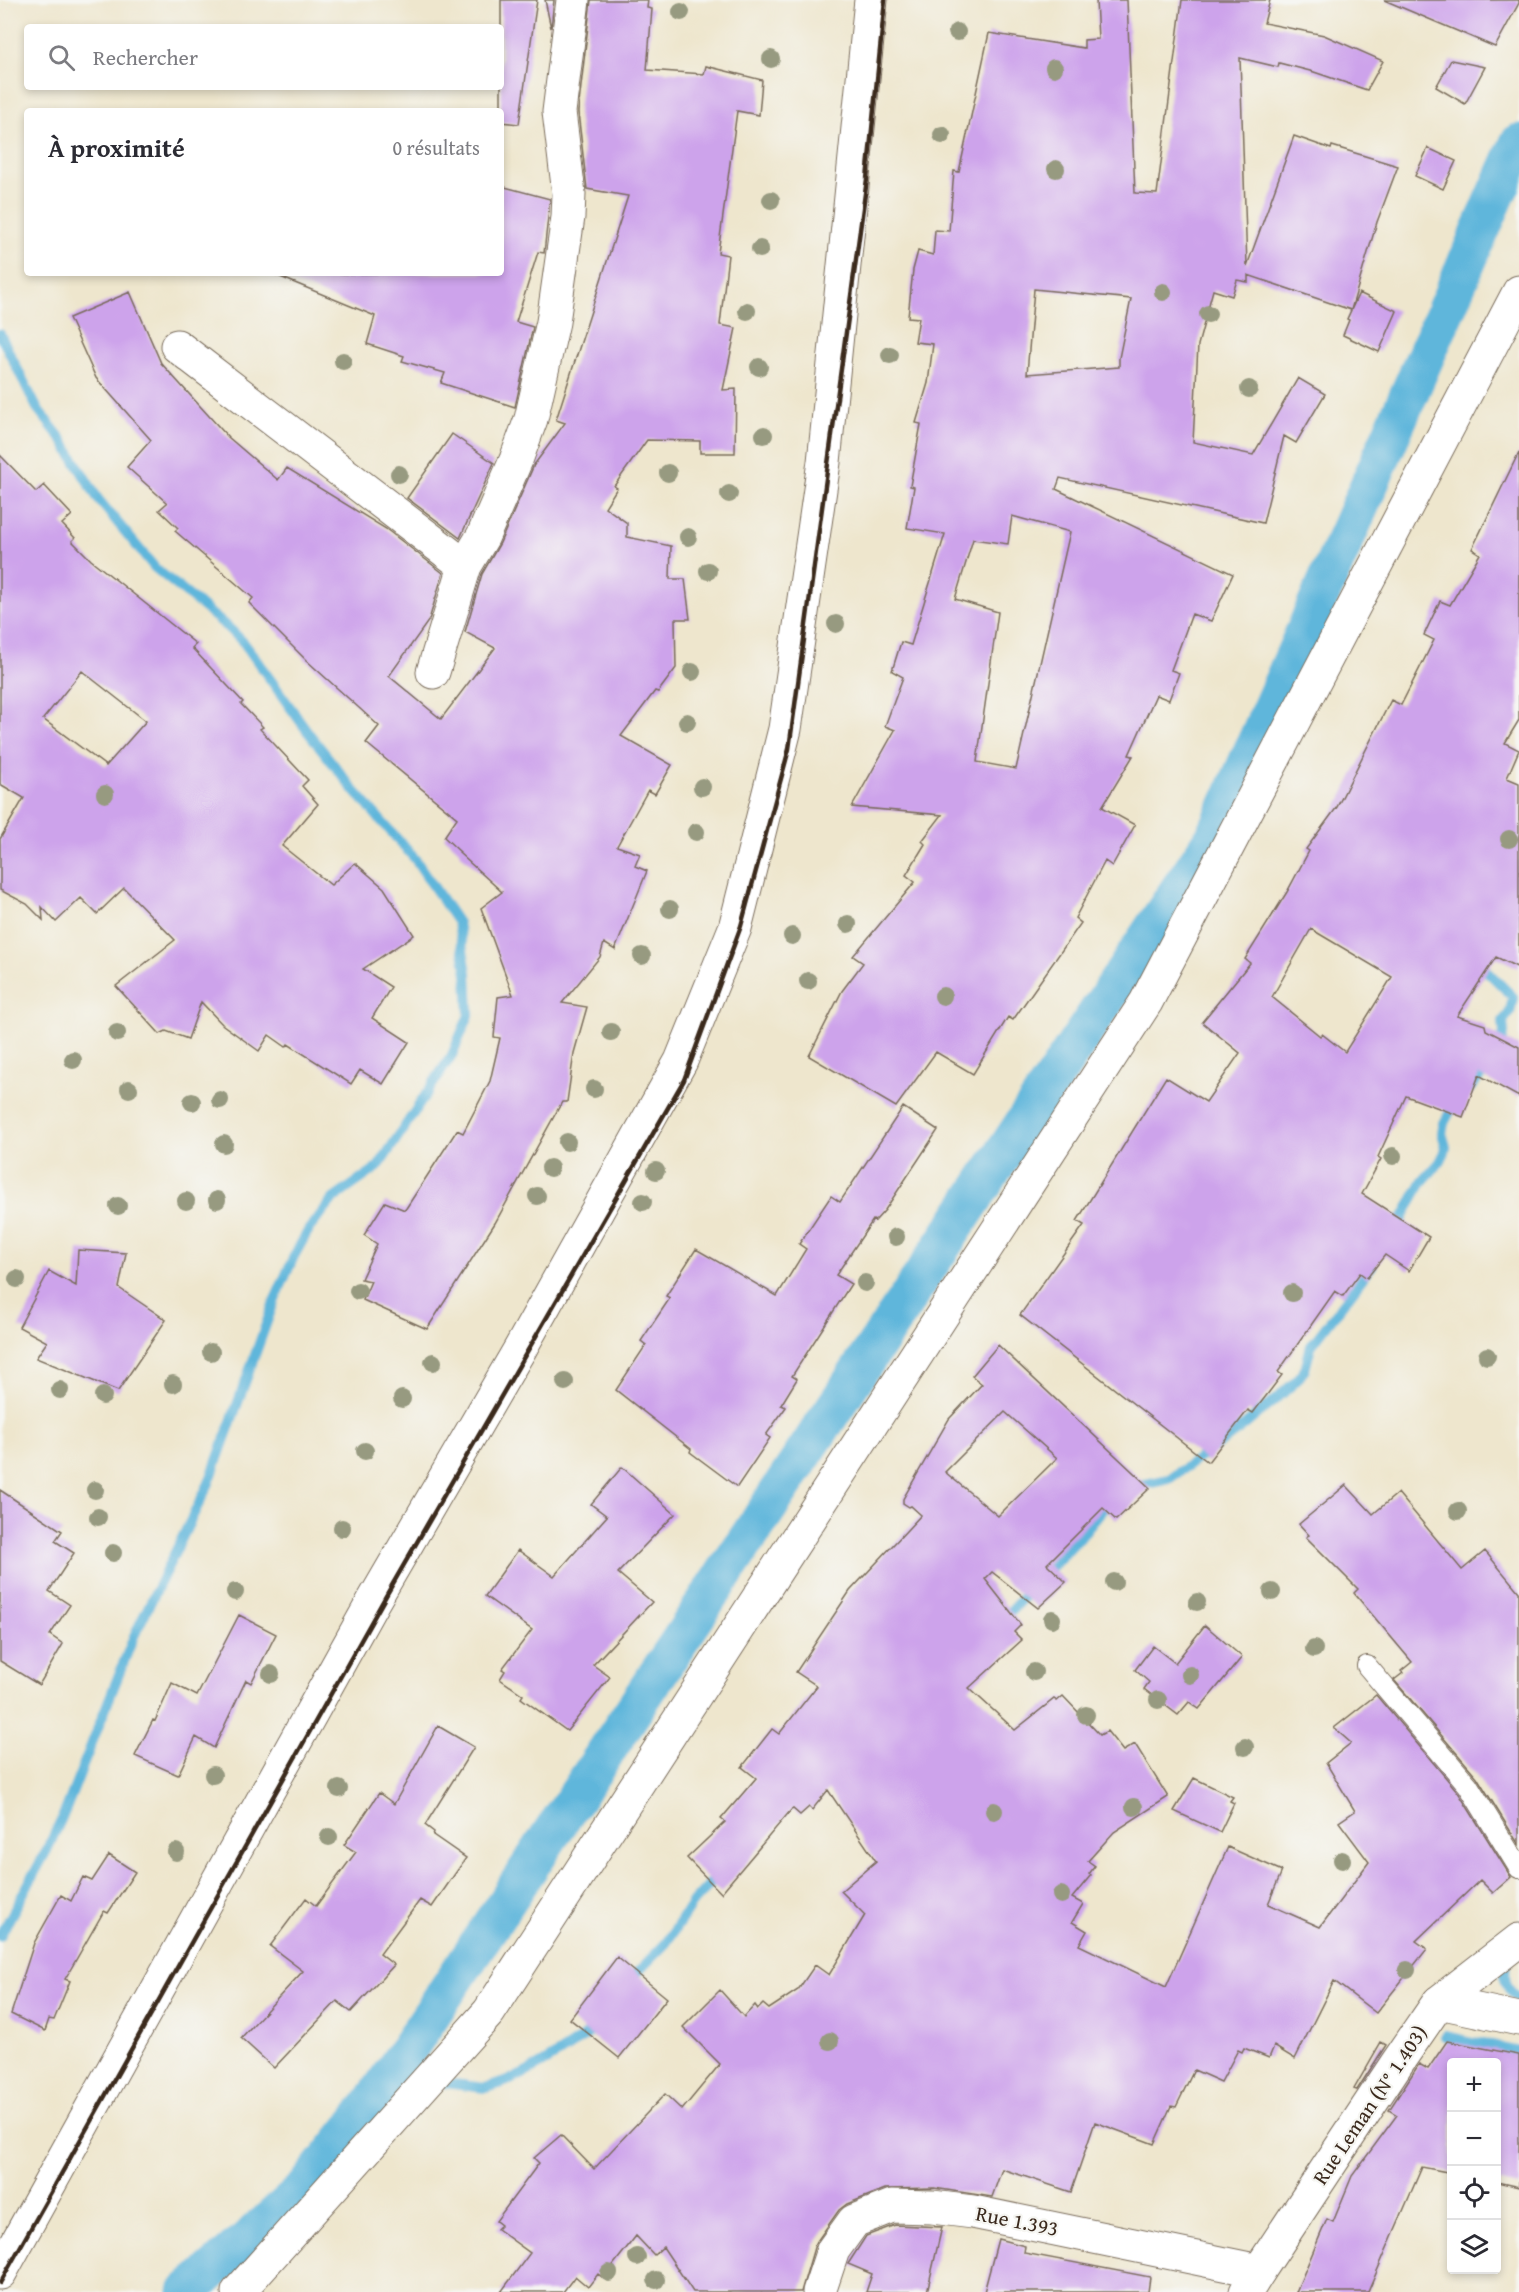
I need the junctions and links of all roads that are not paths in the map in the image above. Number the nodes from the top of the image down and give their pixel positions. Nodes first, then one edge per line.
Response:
1 (573, 0) edge
2 (871, 0) edge
3 (1519, 292) edge
4 (177, 346) dead end
5 (465, 566) junction
6 (433, 672) dead end
7 (1367, 1666) dead end
8 (1519, 1868) edge
9 (1519, 1940) edge
10 (1439, 2002) junction
11 (1519, 2019) edge
12 (0, 2272) edge
13 (1253, 2281) edge
14 (238, 2292) edge
15 (819, 2292) edge

1 - 5 street
2 - 12 street
3 - 14 street
4 - 5 street
5 - 6 street
7 - 8 lane
9 - 10 street, Rue Leman (N° 1.403)
10 - 11 street
10 - 13 street, Rue Leman (N° 1.403)
13 - 15 street, Rue 1.393

